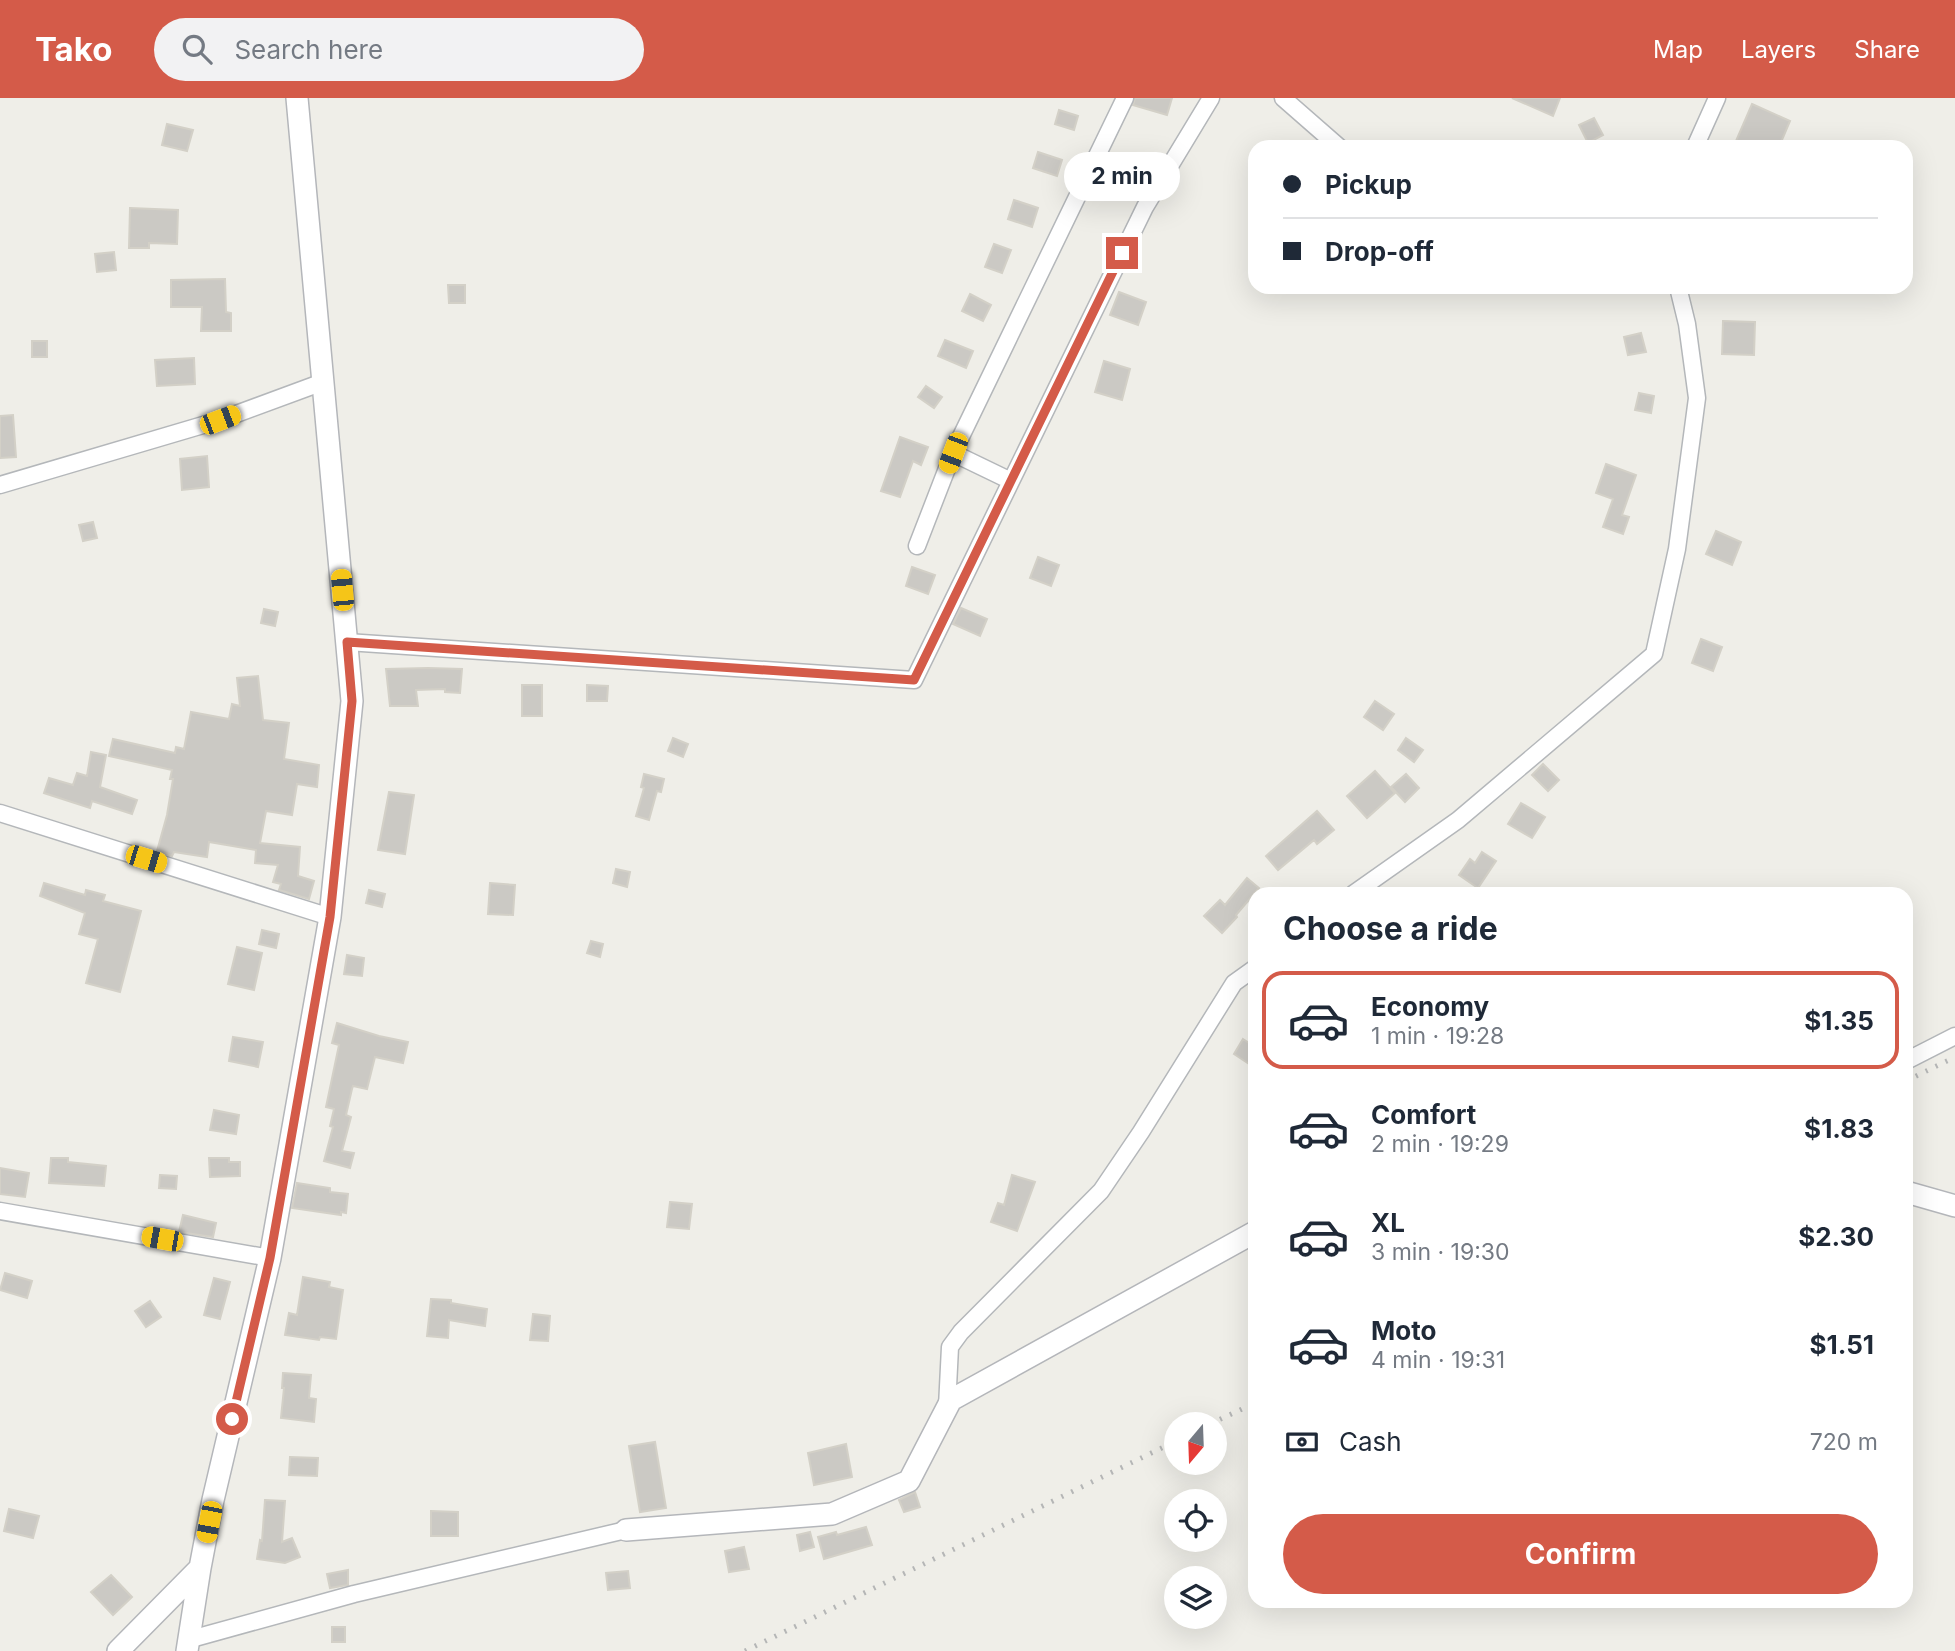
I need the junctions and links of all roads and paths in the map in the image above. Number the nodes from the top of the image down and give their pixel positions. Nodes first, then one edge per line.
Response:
1 (297, 98) edge
2 (1125, 98) edge
3 (1211, 98) edge
4 (1283, 98) edge
5 (1717, 98) edge
6 (1331, 140) edge
7 (1698, 140) edge
8 (1680, 294) edge
9 (323, 382) junction
10 (953, 453) junction
11 (1011, 481) junction
12 (0, 485) edge
13 (917, 545) dead end
14 (347, 642) junction
15 (0, 813) edge
16 (1363, 887) edge
17 (330, 917) junction
18 (1248, 973) edge
19 (1955, 1036) edge
20 (1913, 1057) edge
21 (1913, 1194) edge
22 (1955, 1206) edge
23 (0, 1211) edge
24 (1248, 1236) edge
25 (270, 1258) junction
26 (947, 1407) junction
27 (626, 1530) joint
28 (200, 1568) junction
29 (189, 1645) edge
30 (118, 1651) edge

1 - 9 main road
2 - 10 street
3 - 11 street
4 - 6 street
5 - 7 street
8 - 16 street
9 - 12 street
9 - 14 main road
10 - 11 street
10 - 13 street
11 - 14 street
14 - 17 main road
15 - 17 street
17 - 25 main road
18 - 26 street
19 - 20 street
21 - 22 main road
23 - 25 street
24 - 26 main road
25 - 28 main road
26 - 27 main road
27 - 29 street
28 - 29 main road
28 - 30 main road

